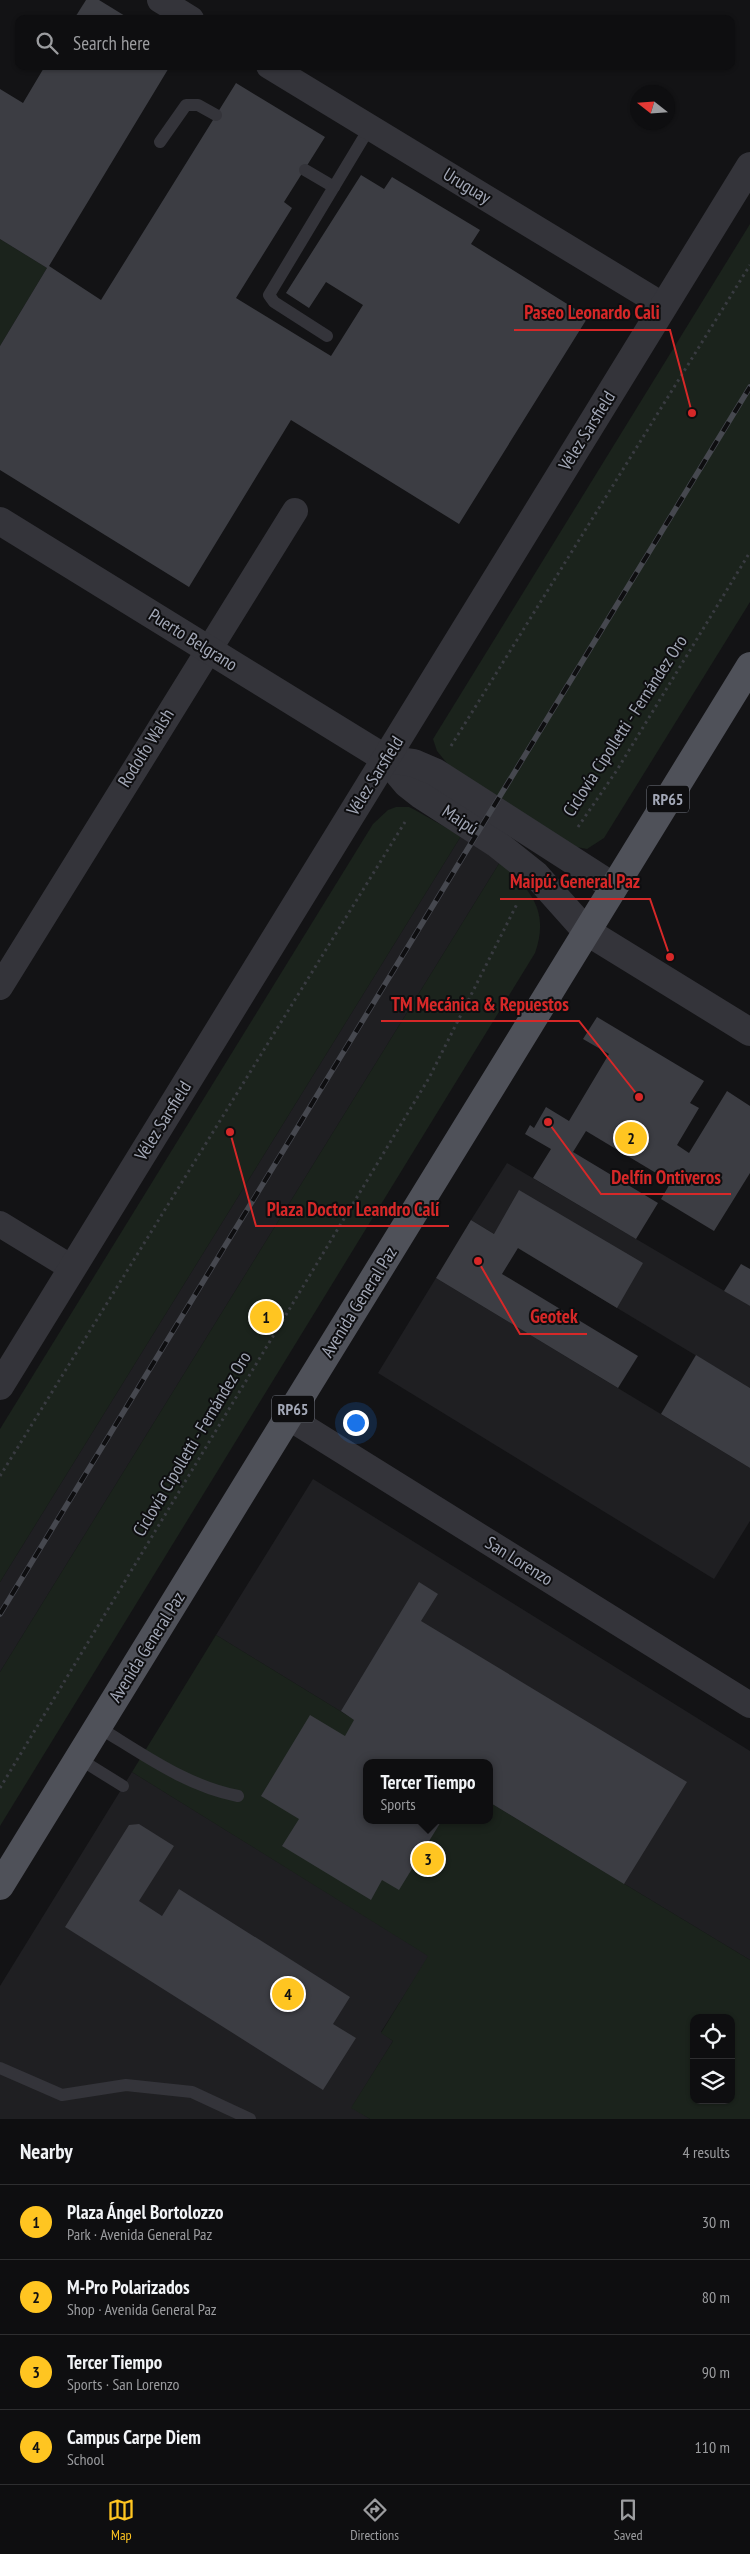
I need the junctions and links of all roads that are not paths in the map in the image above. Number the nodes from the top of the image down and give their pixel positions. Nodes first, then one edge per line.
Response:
1 (160, 0) edge
2 (184, 15) edge
3 (277, 70) edge
4 (216, 116) dead end
5 (370, 127) junction
6 (160, 142) dead end
7 (750, 166) edge
8 (304, 170) dead end
9 (334, 187) junction
10 (664, 306) junction
11 (327, 336) dead end
12 (294, 511) dead end
13 (0, 521) edge
14 (208, 649) junction
15 (750, 666) edge
16 (386, 759) junction
17 (614, 887) junction
18 (586, 931) junction
19 (0, 987) edge
20 (750, 1032) edge
21 (0, 1224) edge
22 (72, 1268) junction
23 (0, 1386) edge
24 (288, 1417) junction
25 (750, 1705) edge
26 (98, 1727) junction
27 (78, 1758) junction
28 (123, 1786) dead end
29 (238, 1796) dead end
30 (0, 1886) edge
31 (0, 2068) edge
32 (250, 2119) edge

1 - 2 street
3 - 5 street, Uruguay
4 - 6 lane
5 - 9 lane
5 - 10 street, Uruguay
7 - 10 street, Vélez Sarsfield
8 - 9 lane
9 - 11 lane
10 - 16 street, Vélez Sarsfield
12 - 14 street, Rodolfo Walsh
13 - 14 street, Puerto Belgrano
14 - 16 street, Puerto Belgrano
14 - 19 street, Rodolfo Walsh
15 - 17 main road, Avenida General Paz / RP65
16 - 17 street, Maipú
16 - 18 street, Maipú
16 - 22 street, Vélez Sarsfield
17 - 18 main road, Avenida General Paz / RP65
18 - 20 street, Maipú
18 - 24 main road, Avenida General Paz / RP65
21 - 22 street
22 - 23 street, Vélez Sarsfield
24 - 25 street, San Lorenzo
24 - 26 main road, Avenida General Paz / RP65
26 - 27 main road, Avenida General Paz / RP65
26 - 29 lane
27 - 28 lane
27 - 30 main road, Avenida General Paz / RP65
31 - 32 lane

